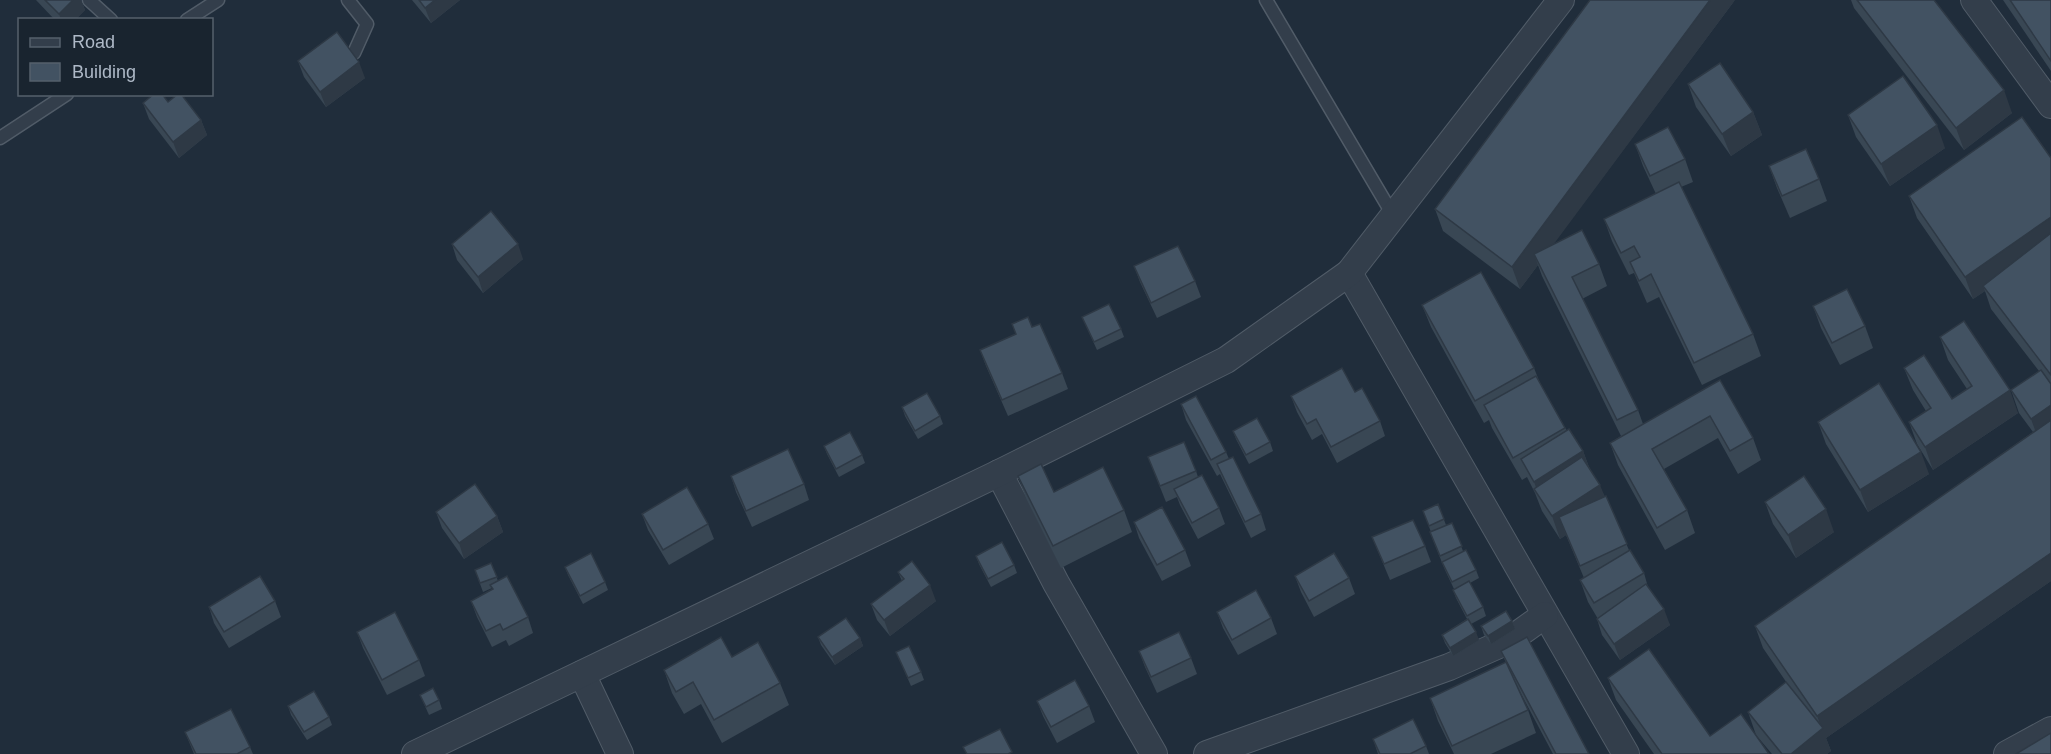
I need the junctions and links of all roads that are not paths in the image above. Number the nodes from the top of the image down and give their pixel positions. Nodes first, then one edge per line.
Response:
1 (89, 0) edge
2 (218, 0) edge
3 (348, 0) edge
4 (1266, 0) edge
5 (1561, 0) edge
6 (1974, 0) edge
7 (109, 18) edge
8 (190, 18) edge
9 (354, 53) edge
10 (64, 96) edge
11 (2051, 105) edge
12 (0, 138) edge
13 (1393, 215) junction
14 (1348, 273) junction
15 (999, 473) junction
16 (1545, 615) junction
17 (582, 674) junction
18 (2051, 730) edge
19 (415, 754) edge
20 (620, 754) edge
21 (1154, 754) edge
22 (1208, 754) edge
23 (1626, 754) edge
24 (2007, 754) edge

1 - 7 lane
2 - 8 lane
3 - 9 lane
4 - 13 lane
5 - 13 street
6 - 11 street
10 - 12 lane
13 - 14 street
14 - 15 street
14 - 16 street
15 - 17 street
15 - 21 street
16 - 22 street
16 - 23 street
17 - 19 street
17 - 20 street
18 - 24 street

